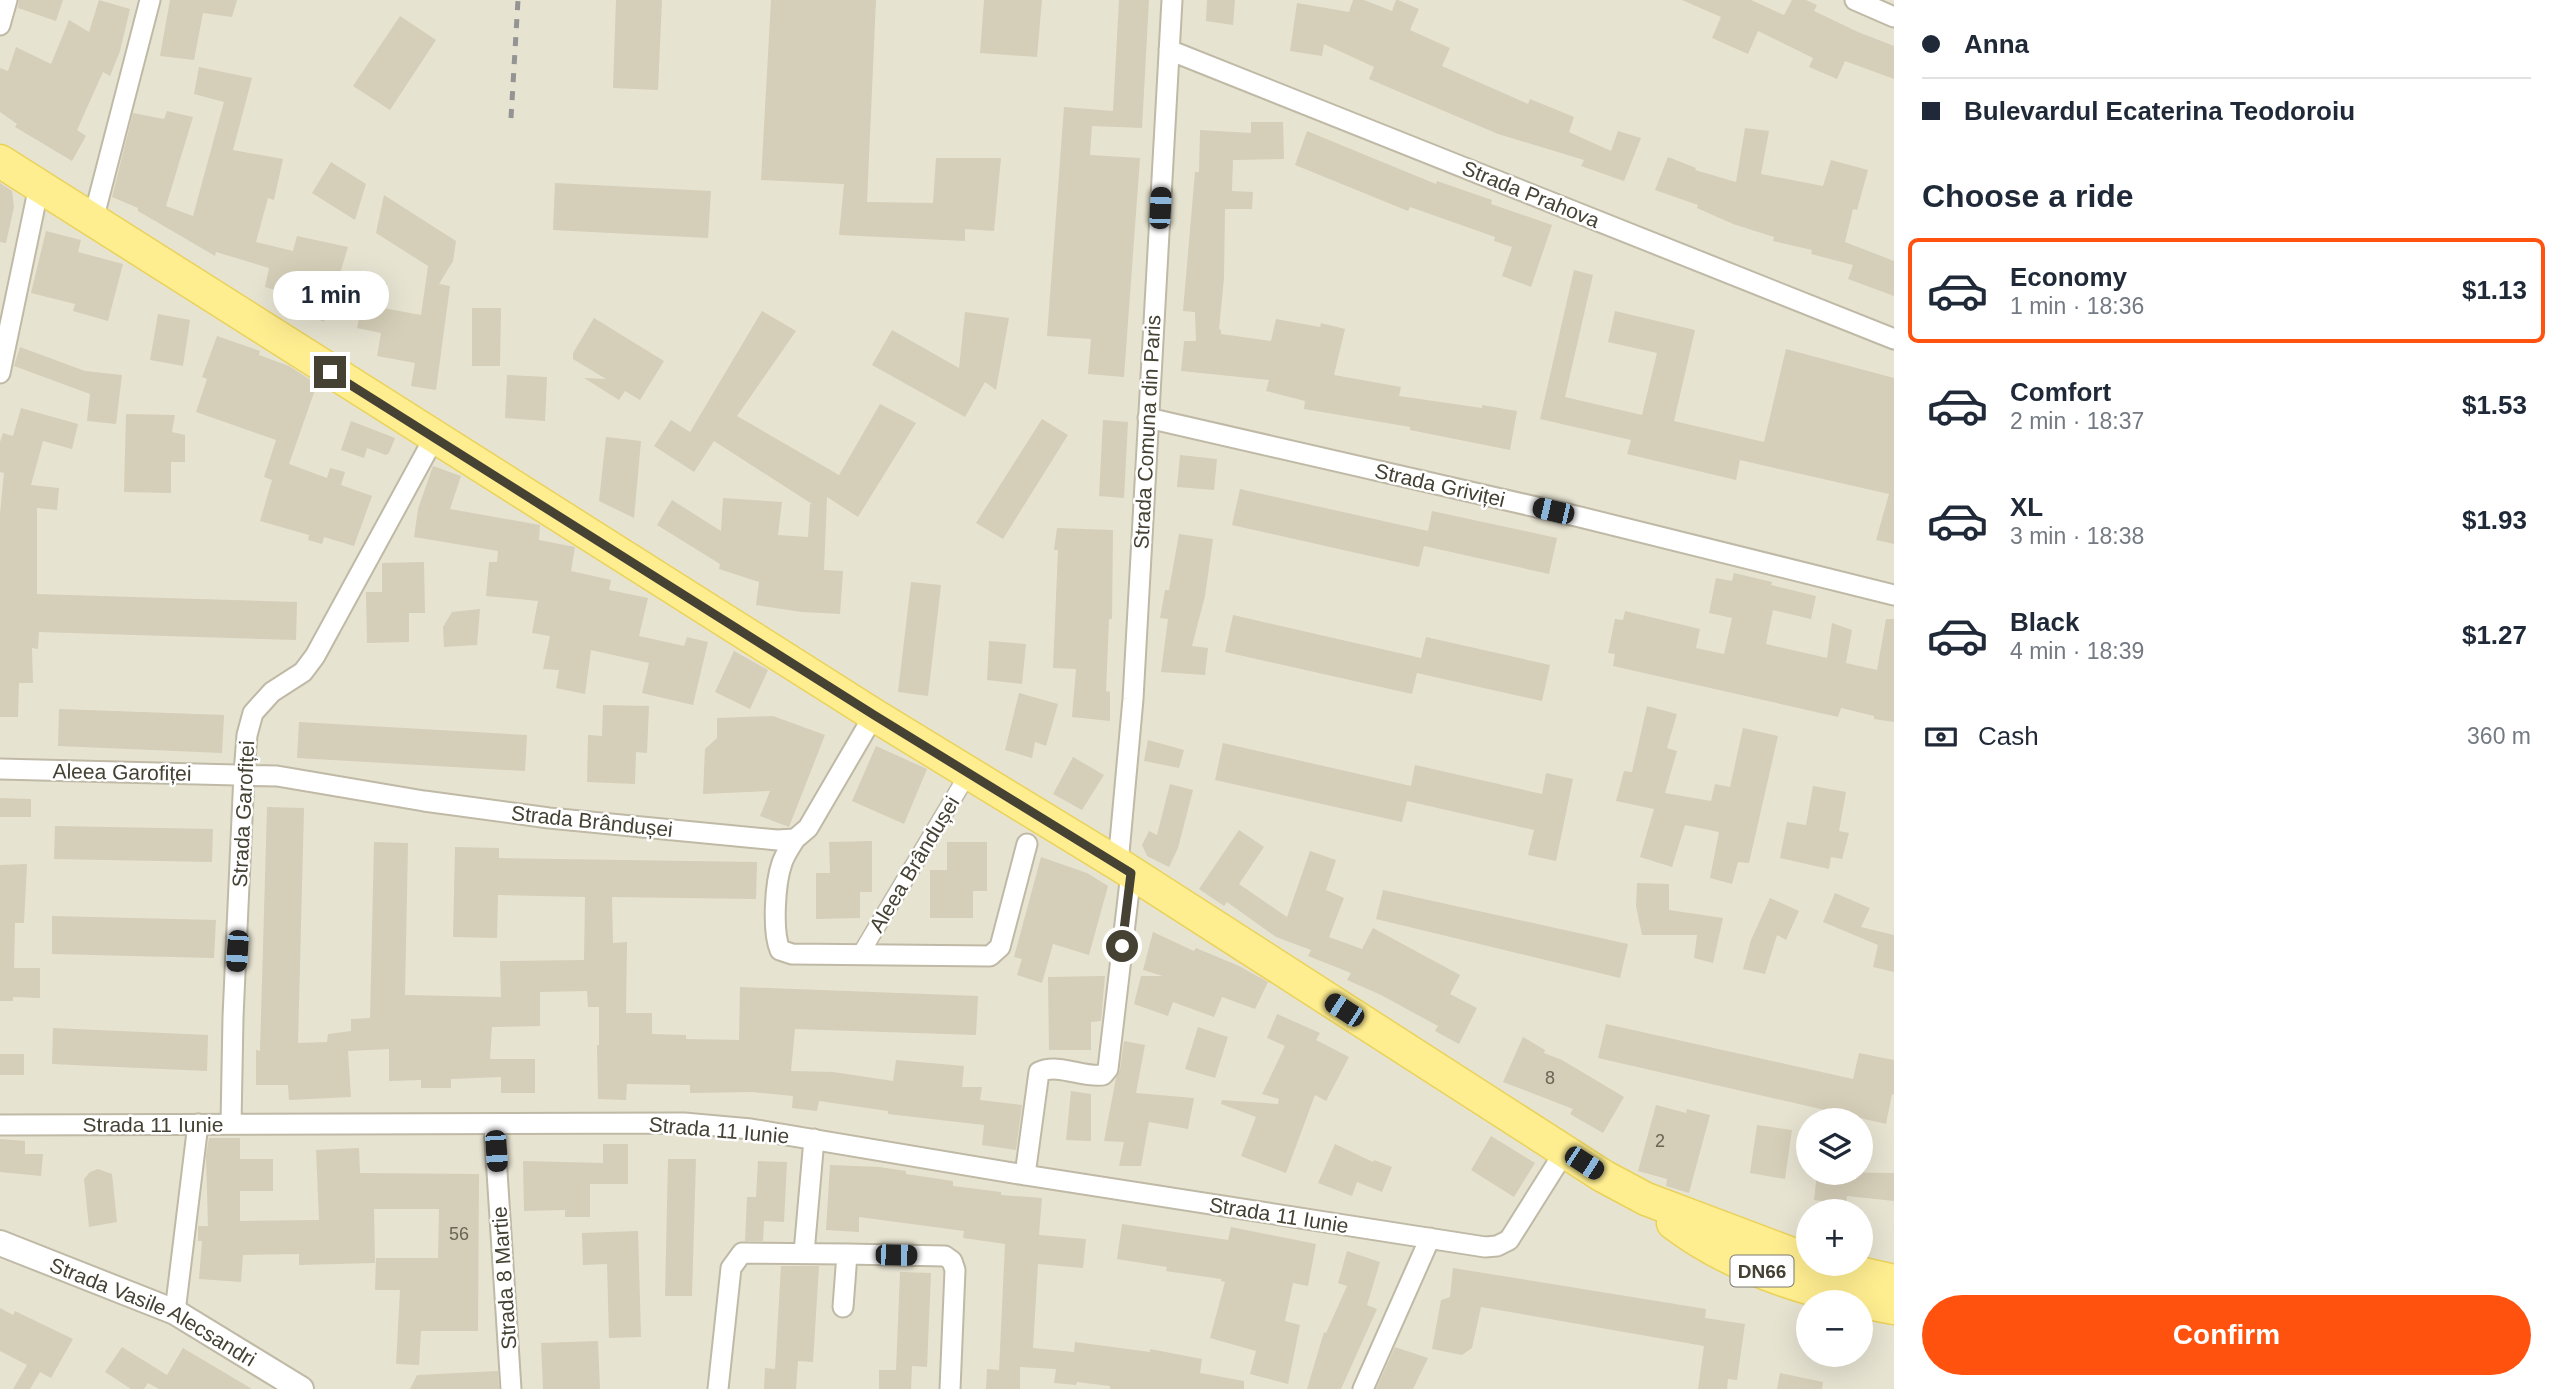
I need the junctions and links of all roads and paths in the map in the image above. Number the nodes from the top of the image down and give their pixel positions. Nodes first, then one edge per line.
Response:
1 (8, 0) edge
2 (150, 0) edge
3 (1172, 0) edge
4 (1855, 0) edge
5 (1894, 17) edge
6 (0, 25) edge
7 (1169, 50) junction
8 (0, 162) edge
9 (39, 186) junction
10 (93, 220) junction
11 (1894, 339) edge
12 (0, 373) edge
13 (1148, 418) junction
14 (434, 438) junction
15 (1894, 595) edge
16 (874, 715) junction
17 (0, 769) edge
18 (244, 774) junction
19 (968, 774) junction
20 (795, 839) junction
21 (1027, 844) dead end
22 (1124, 868) junction
23 (860, 955) junction
24 (198, 1124) junction
25 (231, 1124) junction
26 (0, 1125) edge
27 (494, 1125) junction
28 (814, 1139) junction
29 (1565, 1151) junction
30 (1025, 1175) junction
31 (1646, 1199) junction
32 (1430, 1238) junction
33 (0, 1242) edge
34 (804, 1253) junction
35 (847, 1254) junction
36 (1796, 1255) edge
37 (1872, 1276) edge
38 (1894, 1281) edge
39 (843, 1307) dead end
40 (1894, 1308) edge
41 (175, 1312) junction
42 (301, 1389) edge
43 (511, 1389) edge
44 (718, 1389) edge
45 (950, 1389) edge
46 (1363, 1389) edge

1 - 6 street
2 - 10 street
3 - 7 street, Strada Comuna din Paris
4 - 5 street
7 - 11 street, Strada Prahova
7 - 13 street, Strada Comuna din Paris
8 - 9 main road, DN66
9 - 10 main road, DN66
9 - 12 street
10 - 14 main road, DN66
13 - 15 street, Strada Griviței
13 - 22 street, Strada Comuna din Paris
14 - 16 main road, DN66
14 - 18 street, Strada Garofiței
16 - 19 main road, DN66
16 - 20 street
17 - 18 street, Aleea Garofiței
18 - 20 street, Strada Brândușei
18 - 25 street, Strada Garofiței
19 - 22 main road, DN66
19 - 23 street, Aleea Brândușei
20 - 23 street, Aleea Brândușei
21 - 23 street, Aleea Brândușei
22 - 29 main road, DN66
22 - 30 street, Strada Comuna din Paris
24 - 25 street, Strada 11 Iunie
24 - 26 street, Strada 11 Iunie
24 - 41 street
25 - 27 street, Strada 11 Iunie
27 - 28 street, Strada 11 Iunie
27 - 43 street, Strada 8 Martie
28 - 30 street, Strada 11 Iunie
28 - 34 street
29 - 31 main road, DN66
29 - 32 street, Strada 11 Iunie
30 - 32 street, Strada 11 Iunie
31 - 36 main road, DN66
31 - 40 main road, DN66
32 - 46 street
33 - 41 street, Strada Vasile Alecsandri
34 - 35 street
34 - 44 street
35 - 39 street
35 - 45 street
37 - 38 main road, DN66
41 - 42 street, Strada Vasile Alecsandri

